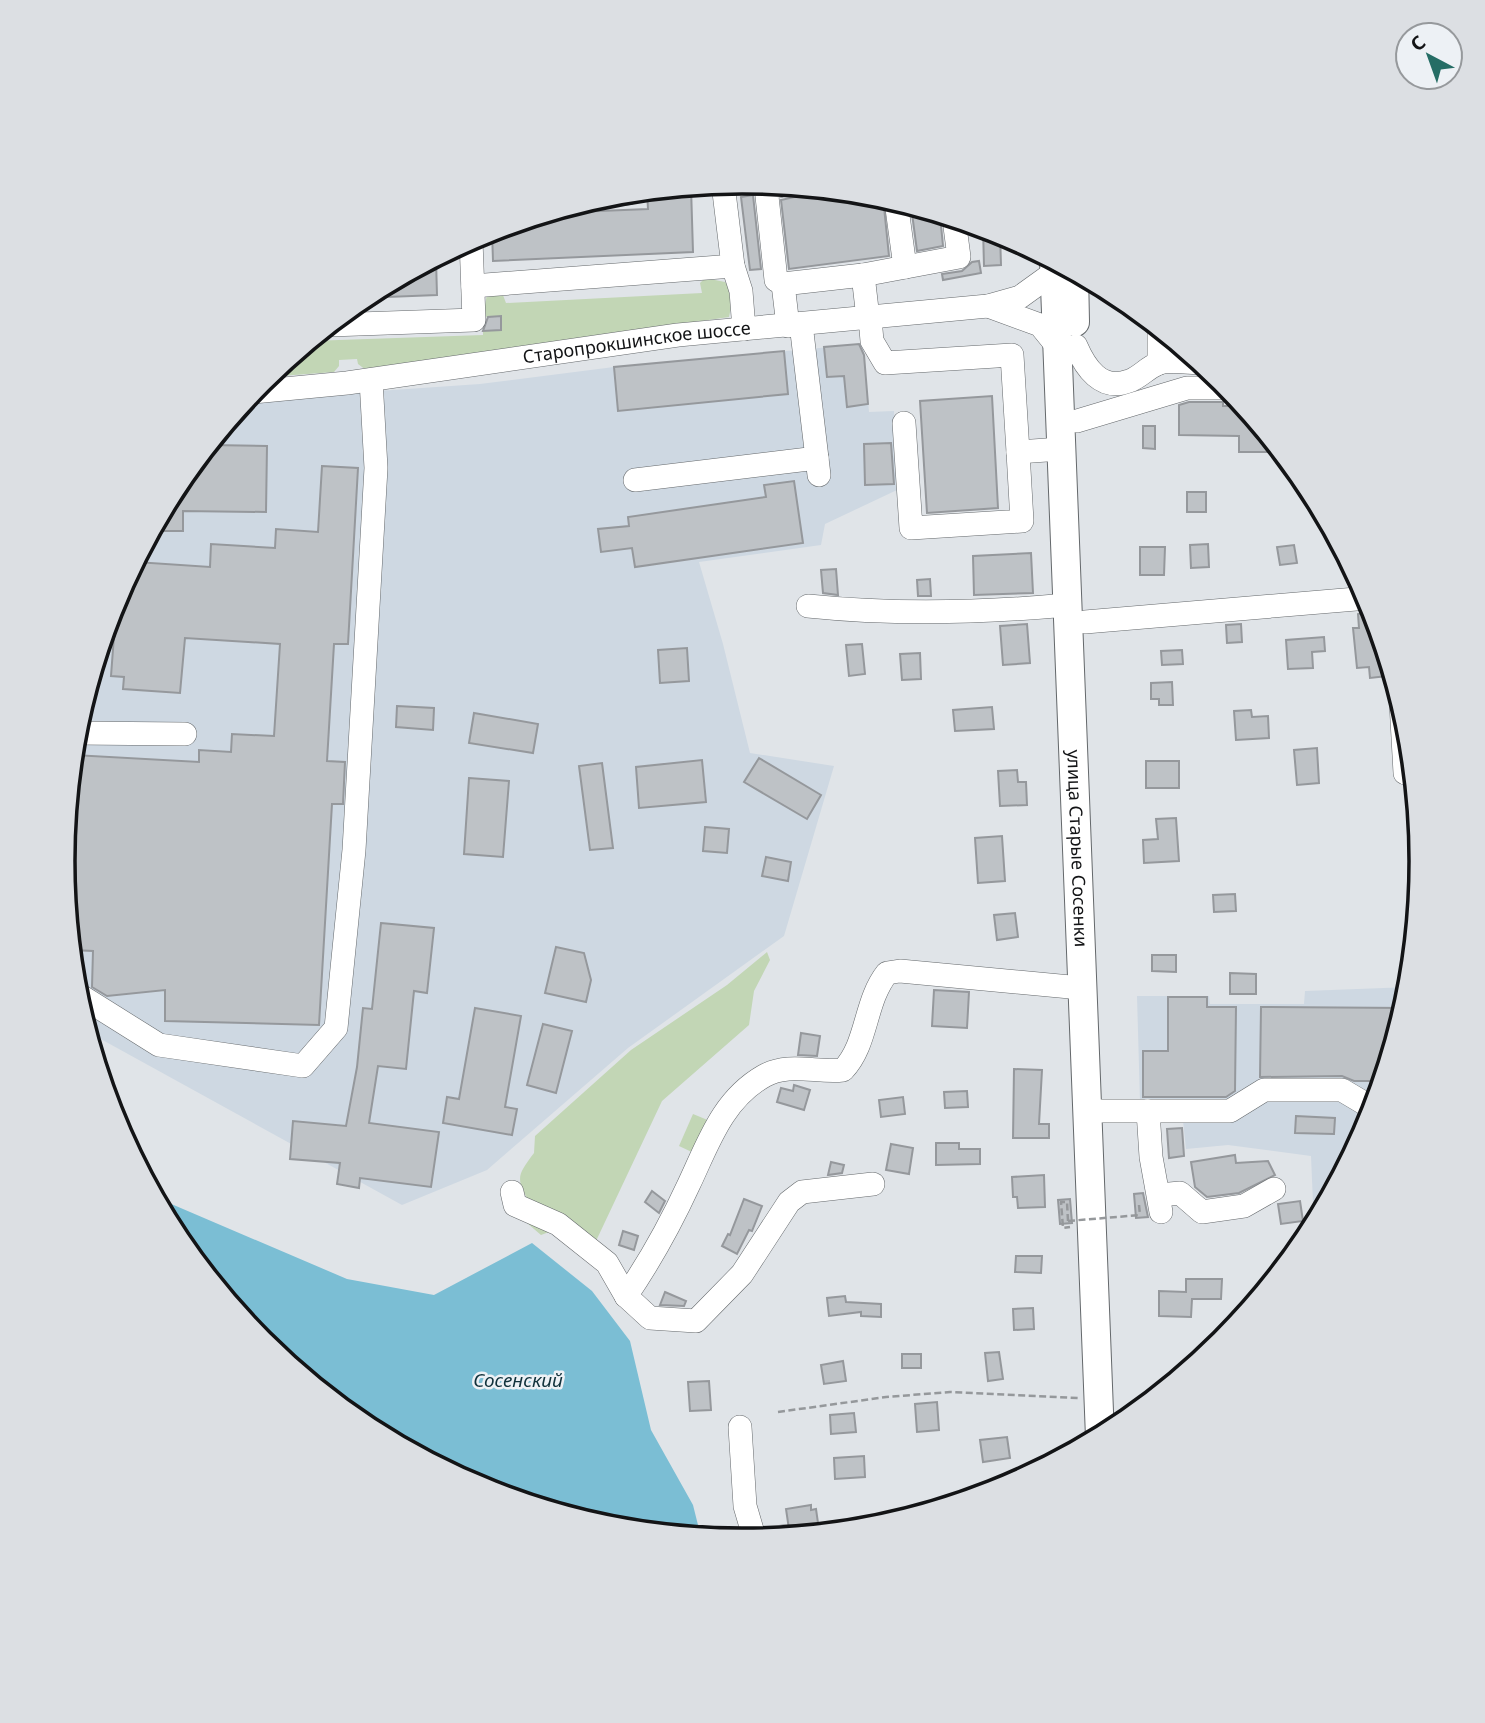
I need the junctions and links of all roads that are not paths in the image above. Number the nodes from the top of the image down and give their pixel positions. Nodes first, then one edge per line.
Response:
1 (724, 195) edge
2 (767, 195) edge
3 (898, 213) edge
4 (955, 229) edge
5 (471, 252) edge
6 (733, 266) junction
7 (905, 267) junction
8 (1053, 271) edge
9 (863, 275) junction
10 (1060, 275) edge
11 (783, 284) junction
12 (472, 286) junction
13 (988, 306) junction
14 (869, 318) junction
15 (347, 324) edge
16 (794, 325) junction
17 (744, 329) junction
18 (1159, 340) edge
19 (1067, 346) junction
20 (1159, 363) junction
21 (1185, 363) edge
22 (371, 380) junction
23 (1212, 388) edge
24 (272, 389) edge
25 (1077, 421) junction
26 (904, 423) dead end
27 (1061, 449) junction
28 (1018, 452) junction
29 (635, 480) dead end
30 (1356, 599) edge
31 (808, 607) dead end
32 (1076, 614) junction
33 (88, 733) edge
34 (185, 734) dead end
35 (1081, 988) junction
36 (90, 1002) edge
37 (1364, 1103) edge
38 (1099, 1111) junction
39 (1149, 1111) junction
40 (873, 1184) dead end
41 (1274, 1189) dead end
42 (512, 1192) dead end
43 (626, 1296) junction
44 (1112, 1416) edge
45 (1099, 1424) edge
46 (740, 1427) dead end
47 (752, 1529) edge

1 - 6 street
2 - 11 street
3 - 7 street
4 - 7 street
5 - 12 street
6 - 12 street
6 - 17 street
7 - 9 street
8 - 13 street, Старопрокшинское шоссе
9 - 11 street
9 - 14 street
10 - 19 main road, улица Старые Сосенки
11 - 16 street
12 - 15 street
13 - 14 street, Старопрокшинское шоссе
13 - 19 street
14 - 16 street, Старопрокшинское шоссе
14 - 28 street
16 - 17 street, Старопрокшинское шоссе
16 - 29 street
17 - 22 street, Старопрокшинское шоссе
18 - 20 street
19 - 20 street
19 - 25 main road, улица Старые Сосенки
19 - 27 main road, улица Старые Сосенки
20 - 21 street
22 - 24 street, Старопрокшинское шоссе
22 - 36 street
23 - 25 street
25 - 32 main road, улица Старые Сосенки
26 - 28 street
27 - 28 street
27 - 32 main road, улица Старые Сосенки
30 - 32 street
31 - 32 street
32 - 35 main road, улица Старые Сосенки
32 - 38 main road, улица Старые Сосенки
33 - 34 street
35 - 43 street
35 - 45 main road, улица Старые Сосенки
37 - 39 street
38 - 39 street
38 - 44 main road, улица Старые Сосенки
39 - 41 street
40 - 43 street
42 - 43 street
46 - 47 street

